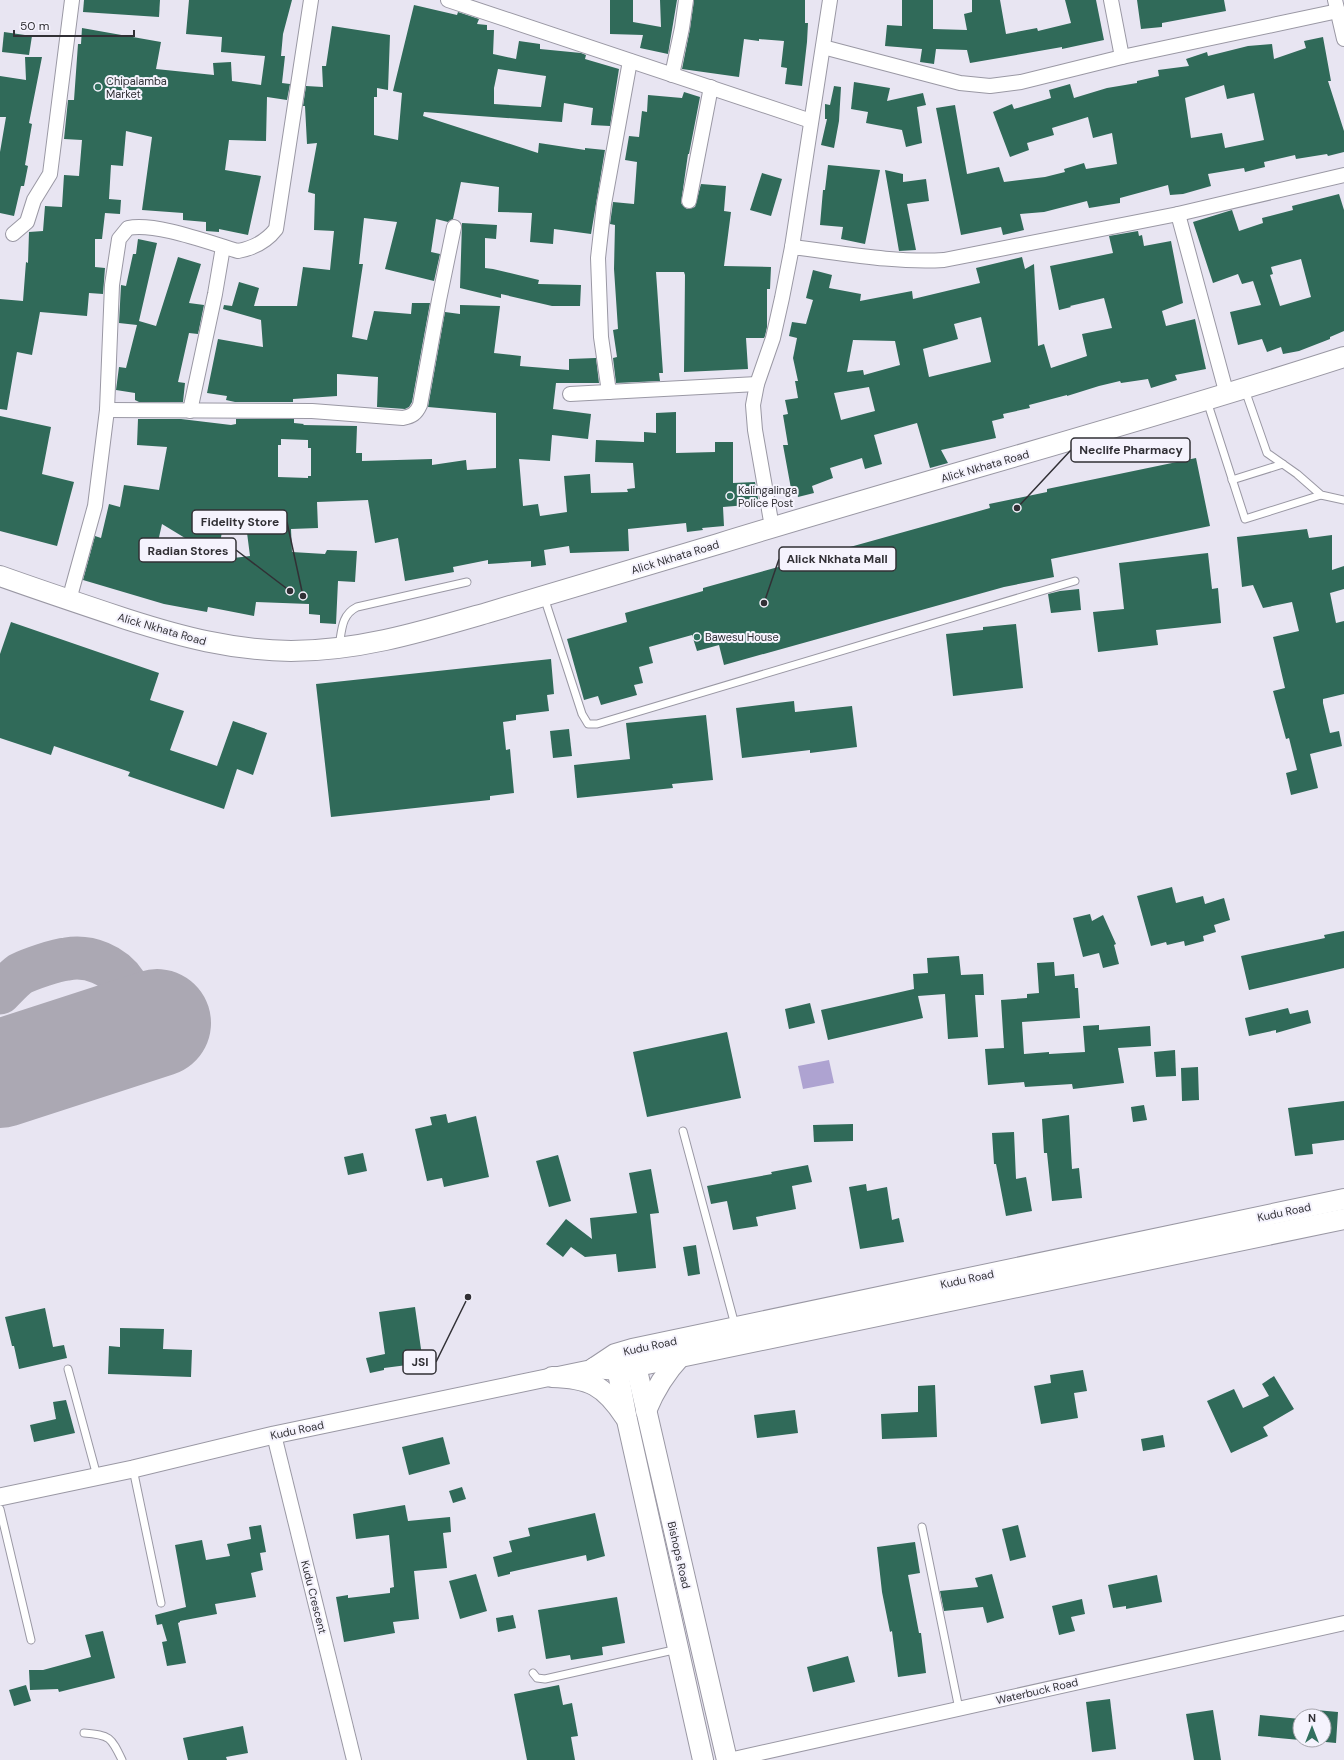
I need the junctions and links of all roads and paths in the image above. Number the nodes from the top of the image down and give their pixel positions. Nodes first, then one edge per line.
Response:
1 (72, 0) edge
2 (311, 0) edge
3 (448, 0) edge
4 (686, 0) edge
5 (830, 0) edge
6 (1111, 0) edge
7 (1337, 6) edge
8 (1344, 39) edge
9 (823, 47) junction
10 (1122, 57) junction
11 (630, 61) junction
12 (672, 75) junction
13 (711, 87) junction
14 (811, 121) junction
15 (1344, 175) edge
16 (689, 201) dead end
17 (1178, 214) junction
18 (454, 228) dead end
19 (13, 234) dead end
20 (223, 247) junction
21 (792, 247) junction
22 (1344, 358) edge
23 (757, 384) junction
24 (609, 392) junction
25 (1236, 392) junction
26 (570, 394) dead end
27 (1207, 401) junction
28 (107, 410) junction
29 (190, 411) junction
30 (1283, 464) junction
31 (1232, 480) junction
32 (1321, 495) junction
33 (1344, 500) edge
34 (772, 527) junction
35 (0, 576) edge
36 (1075, 581) dead end
37 (467, 582) dead end
38 (544, 596) junction
39 (69, 600) junction
40 (338, 649) junction
41 (683, 1131) dead end
42 (1344, 1199) edge
43 (1344, 1219) edge
44 (736, 1328) junction
45 (681, 1356) junction
46 (625, 1360) junction
47 (594, 1368) joint
48 (68, 1369) dead end
49 (552, 1377) junction
50 (646, 1411) junction
51 (627, 1420) junction
52 (274, 1435) junction
53 (133, 1469) junction
54 (98, 1476) junction
55 (0, 1497) edge
56 (0, 1509) edge
57 (922, 1527) dead end
58 (161, 1603) dead end
59 (1344, 1623) edge
60 (31, 1640) dead end
61 (678, 1649) junction
62 (533, 1673) dead end
63 (959, 1709) junction
64 (84, 1733) dead end
65 (122, 1760) edge
66 (354, 1760) edge
67 (703, 1760) edge
68 (728, 1760) edge

1 - 19 street
2 - 20 street
3 - 11 street
4 - 12 street
5 - 9 street
6 - 10 street
7 - 8 street
7 - 10 street
9 - 10 street
9 - 14 street
11 - 12 street
11 - 24 street
12 - 13 street
13 - 14 street
13 - 16 street
14 - 21 street
15 - 17 street
17 - 21 street
17 - 25 street
18 - 29 street
20 - 28 street
20 - 29 street
21 - 23 street
22 - 25 main road, Alick Nkhata Road
23 - 24 street
23 - 34 street
24 - 26 street
25 - 27 main road, Alick Nkhata Road
25 - 30 lane
27 - 31 lane
27 - 34 main road, Alick Nkhata Road
28 - 29 street
28 - 39 street
30 - 31 lane
30 - 32 lane
31 - 32 lane
32 - 33 lane
34 - 38 main road, Alick Nkhata Road
35 - 39 main road, Alick Nkhata Road
36 - 38 lane
37 - 40 lane
38 - 40 main road, Alick Nkhata Road
39 - 40 main road, Alick Nkhata Road
41 - 44 lane
42 - 44 main road, Kudu Road
43 - 45 main road, Kudu Road
44 - 46 main road, Kudu Road
45 - 46 main road, Kudu Road
45 - 50 main road
46 - 47 main road, Kudu Road
46 - 50 main road, Bishops Road
46 - 51 main road, Bishops Road
47 - 49 street, Kudu Road
48 - 54 lane
49 - 51 main road
49 - 52 street, Kudu Road
50 - 68 main road, Bishops Road
51 - 61 main road, Bishops Road
52 - 53 street, Kudu Road
52 - 66 street, Kudu Crescent
53 - 54 street, Kudu Road
53 - 58 lane
54 - 55 street, Kudu Road
56 - 60 lane
57 - 63 lane
59 - 63 street, Waterbuck Road
61 - 62 lane
61 - 67 main road, Bishops Road
63 - 68 street, Waterbuck Road
64 - 65 lane

